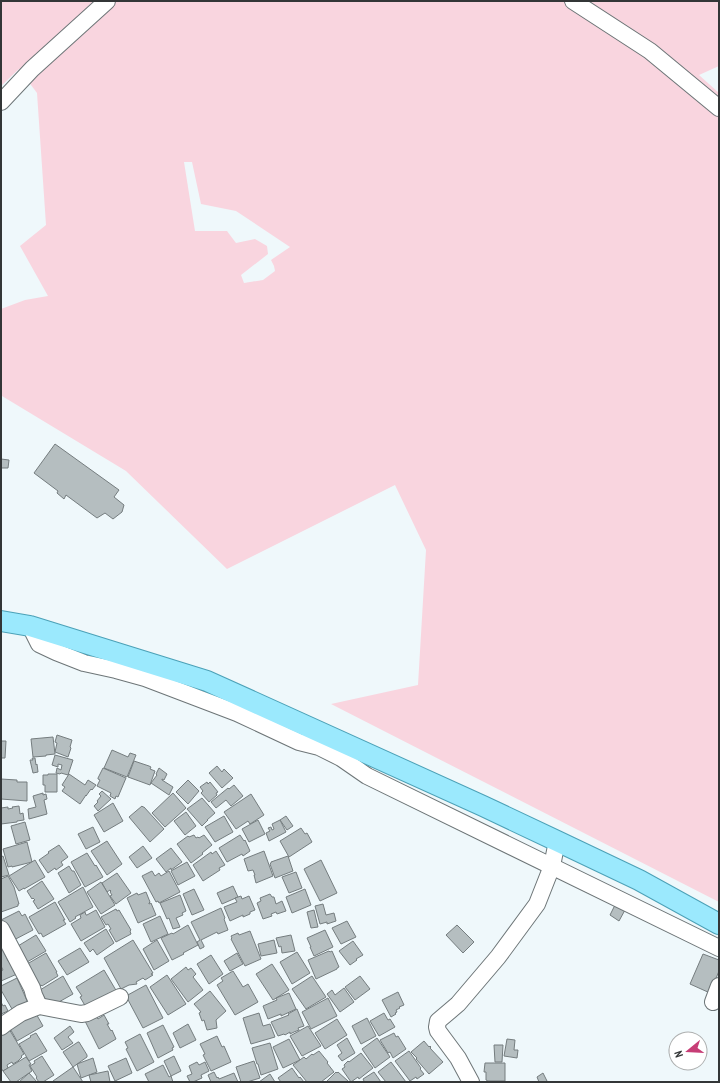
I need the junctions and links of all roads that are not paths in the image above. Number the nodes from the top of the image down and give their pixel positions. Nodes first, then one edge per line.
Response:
1 (107, 1) edge
2 (573, 1) edge
3 (1, 102) edge
4 (719, 108) edge
5 (1, 621) edge
6 (30, 626) junction
7 (558, 841) junction
8 (552, 866) junction
9 (719, 924) edge
10 (1, 929) edge
11 (719, 948) edge
12 (719, 986) edge
13 (120, 997) dead end
14 (713, 1002) dead end
15 (39, 1006) junction
16 (1, 1027) edge
17 (472, 1082) edge

1 - 3 street
2 - 4 street
5 - 6 main road
6 - 7 main road
6 - 8 street
7 - 8 street
7 - 9 main road
8 - 11 street
8 - 17 street
10 - 15 street
12 - 14 street
13 - 15 street
15 - 16 street

